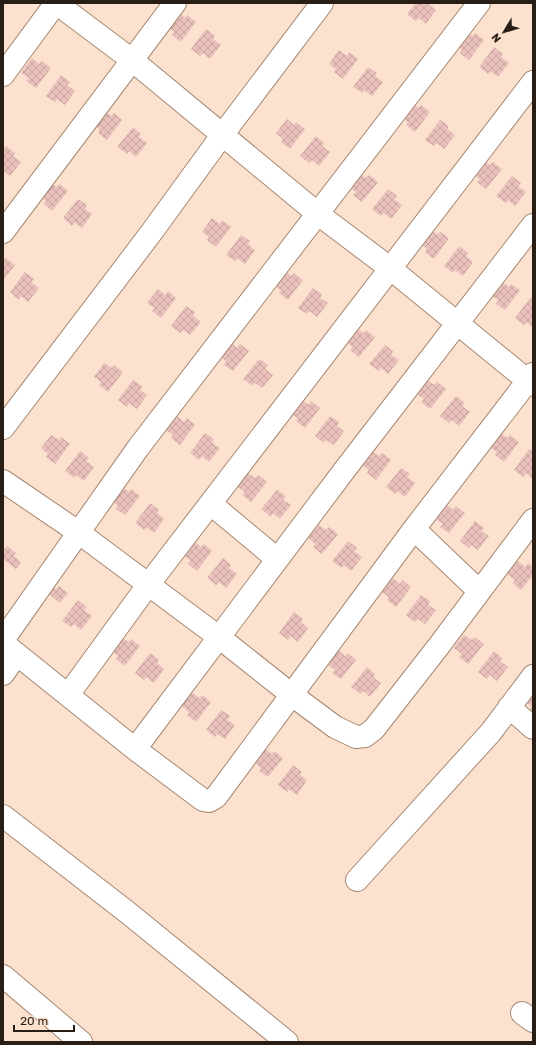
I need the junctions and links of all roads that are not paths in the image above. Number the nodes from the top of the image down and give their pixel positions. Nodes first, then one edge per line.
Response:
1 (56, 3) edge
2 (175, 3) edge
3 (322, 3) edge
4 (479, 3) edge
5 (132, 60) junction
6 (3, 75) edge
7 (533, 82) edge
8 (223, 134) junction
9 (318, 214) junction
10 (533, 225) edge
11 (3, 232) edge
12 (391, 269) junction
13 (458, 323) junction
14 (531, 380) edge
15 (3, 428) edge
16 (3, 481) edge
17 (210, 504) junction
18 (533, 520) edge
19 (414, 529) junction
20 (78, 532) junction
21 (277, 559) junction
22 (148, 585) junction
23 (479, 591) junction
24 (220, 638) junction
25 (8, 646) edge
26 (3, 674) edge
27 (533, 676) edge
28 (68, 695) junction
29 (292, 695) junction
30 (509, 707) junction
31 (533, 728) edge
32 (135, 749) junction
33 (3, 816) edge
34 (357, 880) dead end
35 (3, 976) edge
36 (279, 1040) edge
37 (82, 1042) edge

1 - 5 street
1 - 6 street
2 - 5 street
3 - 8 street
4 - 9 street
5 - 8 street
5 - 11 street
7 - 12 street
8 - 9 street
8 - 15 street
9 - 12 street
9 - 20 street
10 - 13 street
12 - 13 street
12 - 17 street
13 - 14 street
13 - 21 street
14 - 19 street
16 - 20 street
17 - 21 street
17 - 22 street
18 - 23 street
19 - 23 street
19 - 29 street
20 - 22 street
20 - 25 street
21 - 24 street
22 - 24 street
22 - 28 street
23 - 29 street
24 - 29 street
24 - 32 street
25 - 26 street
25 - 28 street
27 - 30 street
28 - 32 street
29 - 32 street
30 - 31 street
30 - 34 street
33 - 36 street
35 - 37 street

